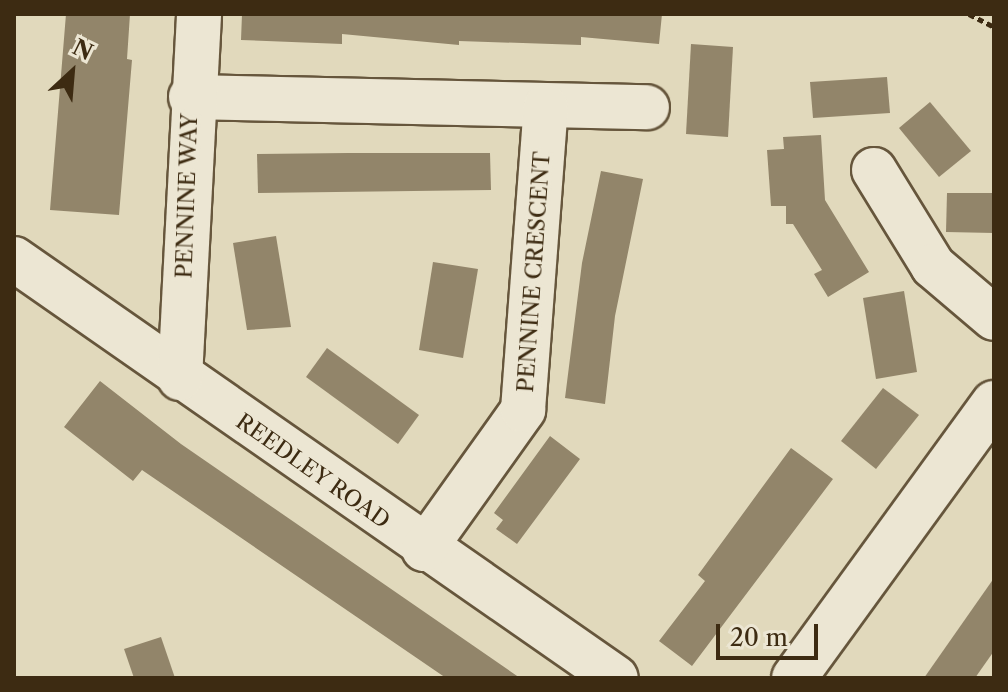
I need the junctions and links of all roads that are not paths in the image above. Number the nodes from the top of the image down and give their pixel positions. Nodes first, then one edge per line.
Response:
1 (199, 14) edge
2 (191, 97) junction
3 (546, 107) junction
4 (647, 107) dead end
5 (874, 170) dead end
6 (14, 259) edge
7 (994, 318) edge
8 (180, 378) junction
9 (994, 403) edge
10 (424, 549) junction
11 (616, 678) edge
12 (794, 678) edge

1 - 2 street, PENNINE WAY
2 - 3 street
2 - 8 street, PENNINE WAY
3 - 4 street
3 - 10 street, PENNINE CRESCENT
5 - 7 street
6 - 8 street, REEDLEY ROAD
8 - 10 street, REEDLEY ROAD
9 - 12 street
10 - 11 street, REEDLEY ROAD

